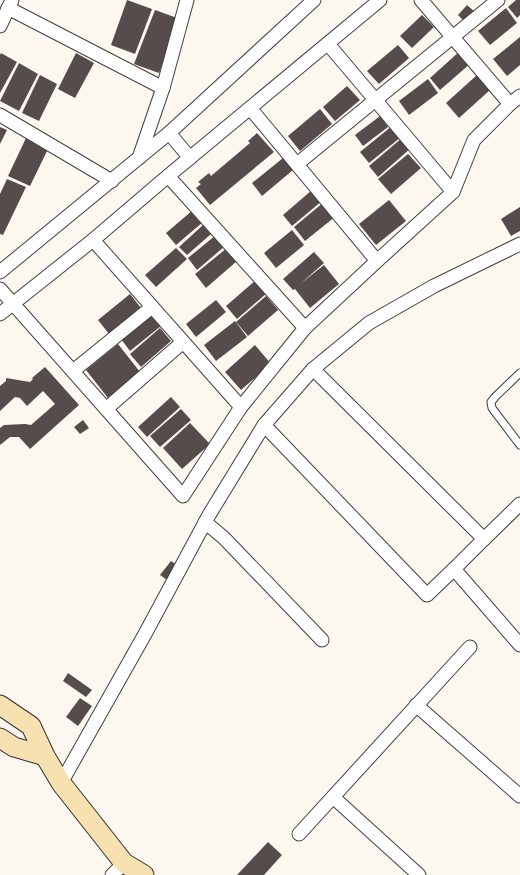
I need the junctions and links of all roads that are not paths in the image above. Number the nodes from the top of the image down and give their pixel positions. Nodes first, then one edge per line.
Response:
1 (187, 0) edge
2 (314, 0) edge
3 (380, 0) edge
4 (421, 0) edge
5 (498, 0) edge
6 (10, 4) edge
7 (0, 26) edge
8 (453, 37) junction
9 (328, 44) junction
10 (163, 88) junction
11 (375, 100) junction
12 (515, 100) edge
13 (250, 108) junction
14 (0, 115) edge
15 (169, 133) junction
16 (138, 158) junction
17 (190, 158) junction
18 (297, 164) junction
19 (168, 176) junction
20 (112, 181) junction
21 (453, 192) junction
22 (93, 240) junction
23 (518, 248) edge
24 (5, 261) edge
25 (377, 261) junction
26 (0, 272) edge
27 (0, 289) edge
28 (13, 303) junction
29 (152, 307) junction
30 (0, 314) edge
31 (305, 328) junction
32 (183, 342) junction
33 (313, 369) junction
34 (73, 371) junction
35 (520, 373) edge
36 (241, 407) junction
37 (106, 409) junction
38 (264, 425) junction
39 (520, 445) edge
40 (520, 504) edge
41 (205, 522) junction
42 (484, 539) junction
43 (454, 569) junction
44 (322, 640) dead end
45 (520, 645) edge
46 (470, 647) dead end
47 (0, 705) edge
48 (416, 705) junction
49 (0, 738) edge
50 (45, 756) junction
51 (61, 783) junction
52 (520, 796) edge
53 (333, 797) junction
54 (299, 834) dead end
55 (118, 869) edge
56 (144, 875) edge
57 (419, 875) edge

1 - 10 street
2 - 15 street
3 - 9 street
4 - 8 street
5 - 8 street
6 - 7 street
6 - 10 street
8 - 11 street
8 - 12 street
9 - 11 street
9 - 13 street
10 - 16 street
11 - 18 street
11 - 21 street
12 - 21 street
13 - 17 street
13 - 18 street
14 - 20 street
15 - 16 street
15 - 17 street
16 - 20 street
17 - 19 street
18 - 25 street
19 - 22 street
19 - 31 street
20 - 24 street
21 - 25 street
22 - 28 street
22 - 29 street
23 - 33 street
24 - 26 street
25 - 31 street
27 - 28 street
28 - 30 street
28 - 34 street
29 - 32 street
29 - 34 street
31 - 36 street
32 - 36 street
32 - 37 street
33 - 38 street
33 - 42 street
34 - 37 street
35 - 39 lane
36 - 37 street
38 - 41 street
38 - 43 street
40 - 42 street
41 - 44 street
41 - 51 street
42 - 43 street
43 - 45 street
46 - 48 street
47 - 50 street
48 - 52 street
48 - 53 street
49 - 50 street
50 - 51 street
51 - 55 street
53 - 54 street
53 - 57 street
55 - 56 street

